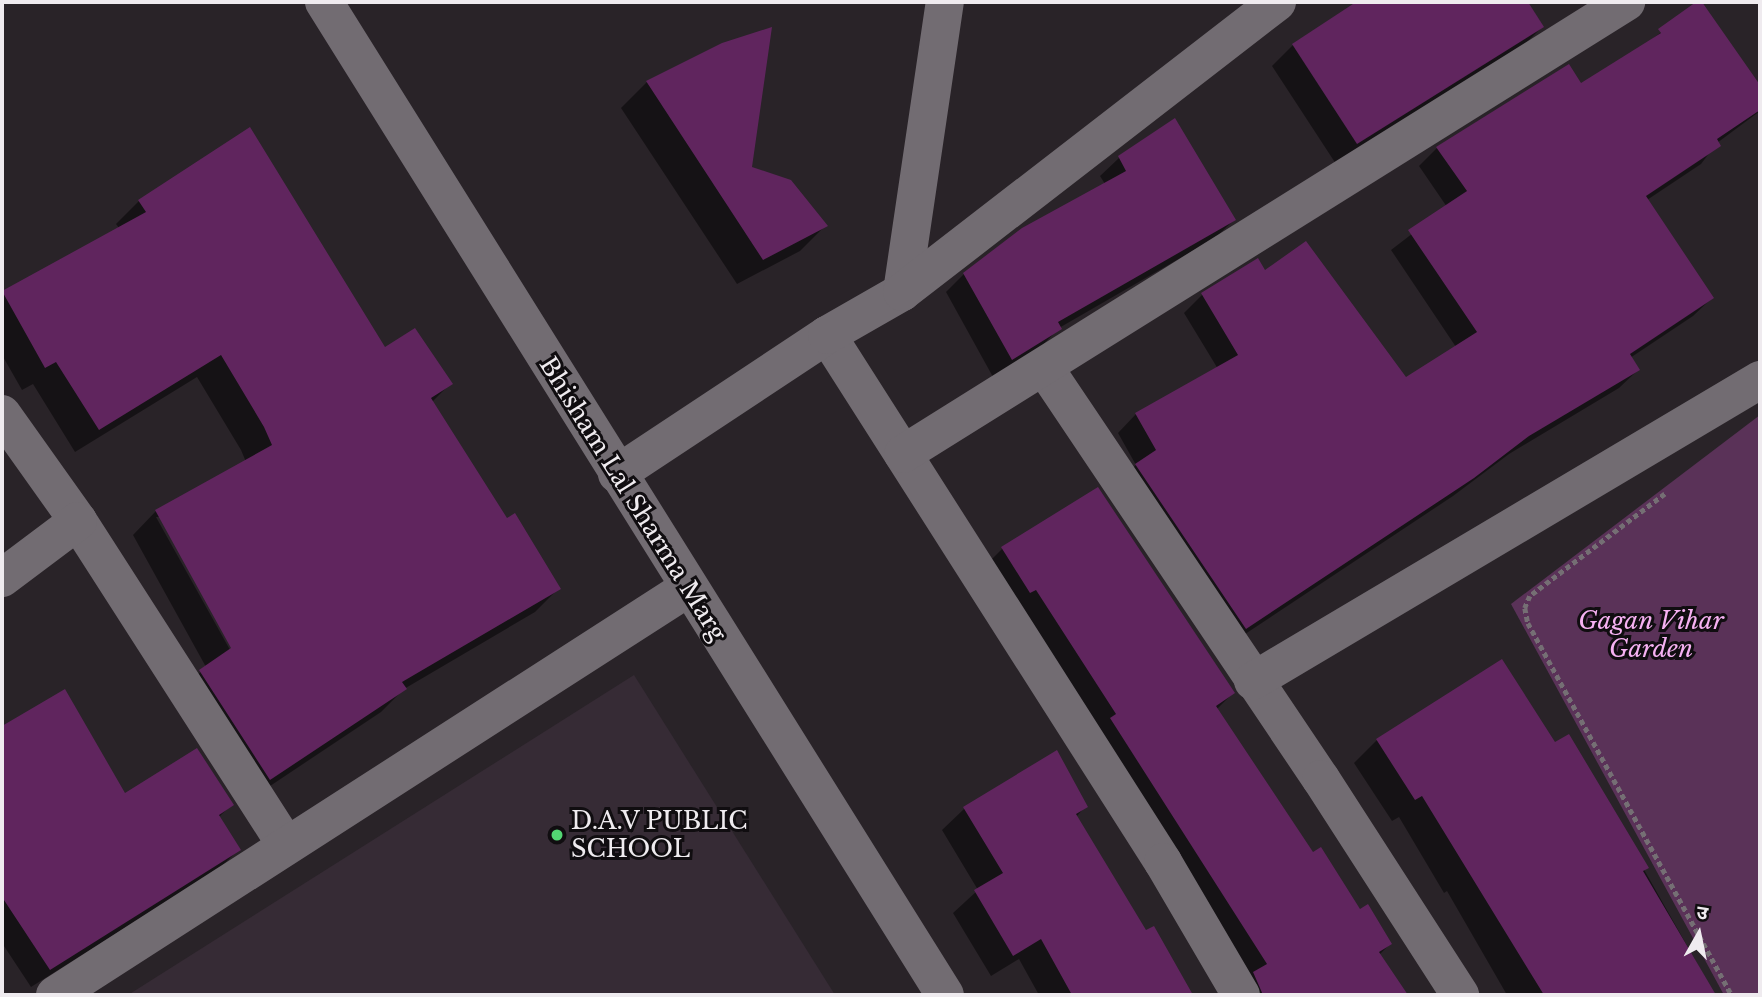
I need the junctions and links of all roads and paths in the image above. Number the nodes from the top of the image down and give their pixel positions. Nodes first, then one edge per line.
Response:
1 (324, 2) edge
2 (945, 2) edge
3 (1277, 2) edge
4 (1626, 2) edge
5 (902, 292) junction
6 (827, 335) junction
7 (1044, 368) junction
8 (1760, 380) edge
9 (2, 414) edge
10 (904, 454) junction
11 (617, 474) junction
12 (1671, 490) dead end
13 (78, 521) junction
14 (2, 578) edge
15 (688, 588) junction
16 (1253, 681) junction
17 (285, 844) junction
18 (55, 995) edge
19 (945, 995) edge
20 (1241, 995) edge
21 (1460, 995) edge
22 (1732, 995) edge

1 - 11 street, Bhisham Lal Sharma Marg
2 - 5 street
3 - 5 street
4 - 7 street
5 - 6 street
6 - 10 street
6 - 11 street
7 - 10 street
7 - 16 street
8 - 16 street
9 - 13 street
10 - 20 street
11 - 15 street, Bhisham Lal Sharma Marg
12 - 22 path
13 - 14 street
13 - 17 street
15 - 17 street
15 - 19 street, Bhisham Lal Sharma Marg
16 - 21 street
17 - 18 street

